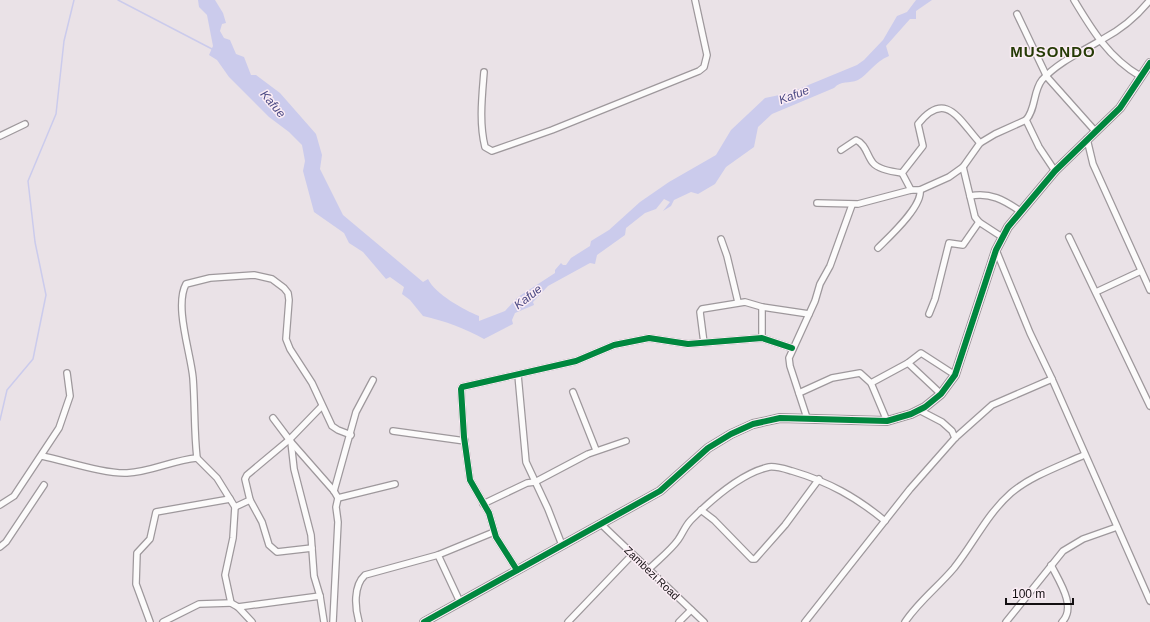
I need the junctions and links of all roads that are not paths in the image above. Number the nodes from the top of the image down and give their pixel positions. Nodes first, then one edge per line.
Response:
1 (695, 0) edge
2 (1074, 0) edge
3 (1150, 0) edge
4 (1017, 14) dead end
5 (1100, 41) junction
6 (1150, 63) edge
7 (484, 72) dead end
8 (1046, 76) junction
9 (1140, 76) junction
10 (1026, 120) junction
11 (25, 124) dead end
12 (1096, 132) junction
13 (0, 136) edge
14 (1087, 140) junction
15 (980, 143) junction
16 (841, 150) dead end
17 (963, 167) junction
18 (1055, 171) junction
19 (902, 174) junction
20 (911, 190) junction
21 (920, 190) junction
22 (970, 196) junction
23 (818, 203) dead end
24 (852, 205) junction
25 (1020, 211) junction
26 (979, 222) junction
27 (1002, 237) junction
28 (1069, 237) dead end
29 (721, 239) dead end
30 (878, 248) dead end
31 (996, 250) junction
32 (1141, 271) junction
33 (1150, 290) edge
34 (1096, 292) junction
35 (738, 302) junction
36 (762, 307) junction
37 (809, 314) junction
38 (929, 314) dead end
39 (762, 338) junction
40 (704, 342) junction
41 (792, 348) junction
42 (908, 363) junction
43 (67, 373) dead end
44 (518, 375) junction
45 (955, 375) junction
46 (1052, 379) junction
47 (373, 380) dead end
48 (871, 383) junction
49 (573, 392) dead end
50 (799, 393) junction
51 (941, 394) junction
52 (322, 406) junction
53 (1150, 406) edge
54 (919, 410) junction
55 (273, 418) dead end
56 (807, 418) junction
57 (887, 421) junction
58 (393, 431) dead end
59 (351, 435) junction
60 (955, 438) junction
61 (291, 440) junction
62 (465, 441) junction
63 (626, 441) dead end
64 (596, 450) junction
65 (1084, 455) junction
66 (42, 456) junction
67 (197, 458) junction
68 (819, 479) junction
69 (535, 482) junction
70 (396, 484) dead end
71 (44, 485) dead end
72 (334, 491) junction
73 (338, 498) junction
74 (230, 499) junction
75 (250, 500) junction
76 (483, 504) junction
77 (0, 505) edge
78 (235, 507) junction
79 (701, 510) junction
80 (885, 521) junction
81 (601, 524) junction
82 (1117, 527) junction
83 (494, 532) junction
84 (562, 545) junction
85 (0, 547) edge
86 (312, 548) junction
87 (632, 554) junction
88 (438, 555) junction
89 (1051, 565) junction
90 (517, 570) junction
91 (648, 570) junction
92 (320, 596) junction
93 (231, 602) junction
94 (460, 602) junction
95 (1150, 602) edge
96 (238, 607) junction
97 (691, 610) junction
98 (150, 622) edge
99 (163, 622) edge
100 (252, 622) edge
101 (324, 622) edge
102 (333, 622) edge
103 (359, 622) edge
104 (424, 622) edge
105 (568, 622) edge
106 (679, 622) edge
107 (704, 622) edge
108 (805, 622) edge
109 (905, 622) edge
110 (1007, 622) edge
111 (1014, 622) edge
112 (1062, 622) edge

1 - 7 street
2 - 5 street
3 - 5 street
4 - 8 street
5 - 8 street
5 - 9 street
6 - 9 street
8 - 10 street
8 - 12 street
9 - 12 street
10 - 15 street
10 - 18 street
11 - 13 street
12 - 14 street
14 - 18 street
14 - 32 street
15 - 17 street
15 - 19 street
16 - 19 street
17 - 21 street
17 - 22 street
18 - 25 street
19 - 20 street
20 - 21 street
20 - 24 street
21 - 30 street
22 - 25 street
22 - 26 street
23 - 24 street
24 - 37 street
25 - 27 street
26 - 27 street
26 - 38 street
27 - 31 street
28 - 34 street
29 - 35 street
31 - 45 street
31 - 46 street
32 - 33 street
32 - 34 street
34 - 53 street
35 - 36 street
35 - 40 street
36 - 37 street
36 - 39 street
37 - 41 street
39 - 40 street
39 - 41 street
40 - 44 street
41 - 50 street
42 - 45 street
42 - 48 street
42 - 51 street
43 - 66 street
44 - 62 street
44 - 69 street
45 - 51 street
46 - 60 street
46 - 65 street
47 - 59 street
48 - 50 street
48 - 57 street
49 - 64 street
50 - 56 street
51 - 54 street
52 - 59 street
52 - 61 street
52 - 67 street
54 - 57 street
54 - 60 street
55 - 61 street
56 - 57 street
56 - 81 street
58 - 62 street
59 - 72 street
60 - 80 street
61 - 72 street
61 - 75 street
61 - 86 street
62 - 76 street
63 - 64 street
64 - 69 street
65 - 82 street
65 - 109 street
66 - 67 street
66 - 77 street
67 - 74 street
68 - 79 street
68 - 79 street
68 - 80 street
69 - 76 street
69 - 84 street
70 - 73 street
71 - 85 street
72 - 73 street
73 - 102 street
74 - 78 street
74 - 98 street
75 - 78 street
75 - 86 street
76 - 83 street
78 - 93 street
79 - 91 street
80 - 108 street
81 - 84 street
81 - 87 street, Zambezi Road
82 - 89 street
82 - 95 street
83 - 88 street
83 - 90 street
84 - 90 street
86 - 92 street
87 - 91 street, Zambezi Road
87 - 105 street
88 - 94 street
88 - 103 street
89 - 110 street
89 - 112 street
90 - 94 street
91 - 97 street, Zambezi Road
92 - 96 street
92 - 101 street
93 - 96 street
93 - 99 street
94 - 104 street
96 - 100 street
97 - 106 street
97 - 107 street, Zambezi Road
110 - 111 street

